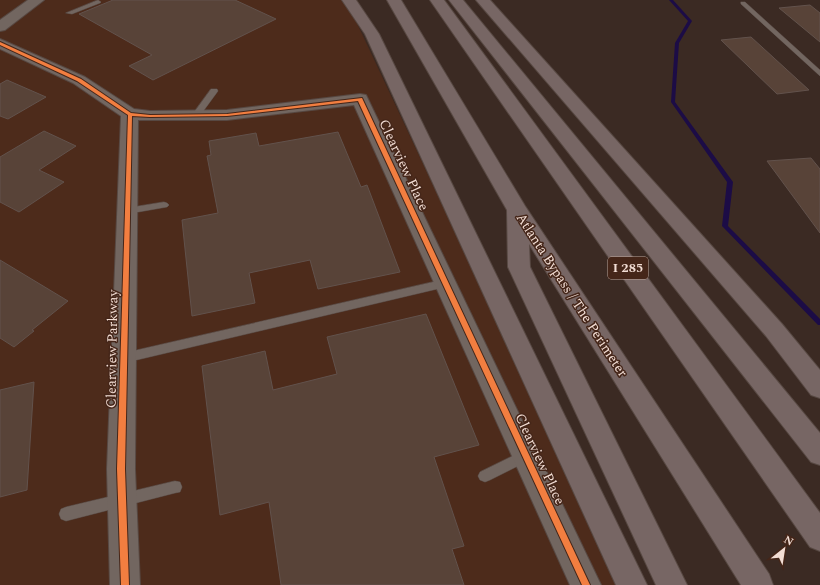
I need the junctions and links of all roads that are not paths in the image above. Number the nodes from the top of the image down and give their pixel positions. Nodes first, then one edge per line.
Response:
1 (37, 0) edge
2 (349, 0) edge
3 (394, 0) edge
4 (437, 0) edge
5 (456, 0) edge
6 (483, 0) edge
7 (98, 2) dead end
8 (743, 3) dead end
9 (70, 13) dead end
10 (0, 26) edge
11 (0, 43) edge
12 (820, 74) edge
13 (214, 91) dead end
14 (130, 114) junction
15 (196, 115) junction
16 (164, 205) dead end
17 (517, 210) junction
18 (127, 212) junction
19 (446, 283) junction
20 (124, 358) junction
21 (820, 388) edge
22 (820, 453) edge
23 (526, 456) junction
24 (485, 476) dead end
25 (175, 487) dead end
26 (122, 500) junction
27 (66, 514) dead end
28 (820, 537) edge
29 (125, 585) edge
30 (586, 585) edge
31 (632, 585) edge
32 (672, 585) edge
33 (758, 585) edge

1 - 10 street
2 - 31 highway
3 - 17 highway, Atlanta Bypass / The Perimeter
4 - 28 highway, I 285
5 - 22 highway
6 - 21 highway
7 - 9 lane
8 - 12 lane
11 - 14 street, Clearview Place
13 - 15 lane
14 - 15 street, Clearview Place
14 - 18 street, Clearview Parkway
15 - 19 street, Clearview Place
16 - 18 lane
17 - 32 highway
17 - 33 highway, Atlanta Bypass / The Perimeter
18 - 20 street, Clearview Parkway
19 - 20 lane
19 - 23 street, Clearview Place
20 - 26 street, Clearview Parkway
23 - 24 lane
23 - 30 street, Clearview Place
25 - 26 lane
26 - 27 lane
26 - 29 street, Clearview Parkway

